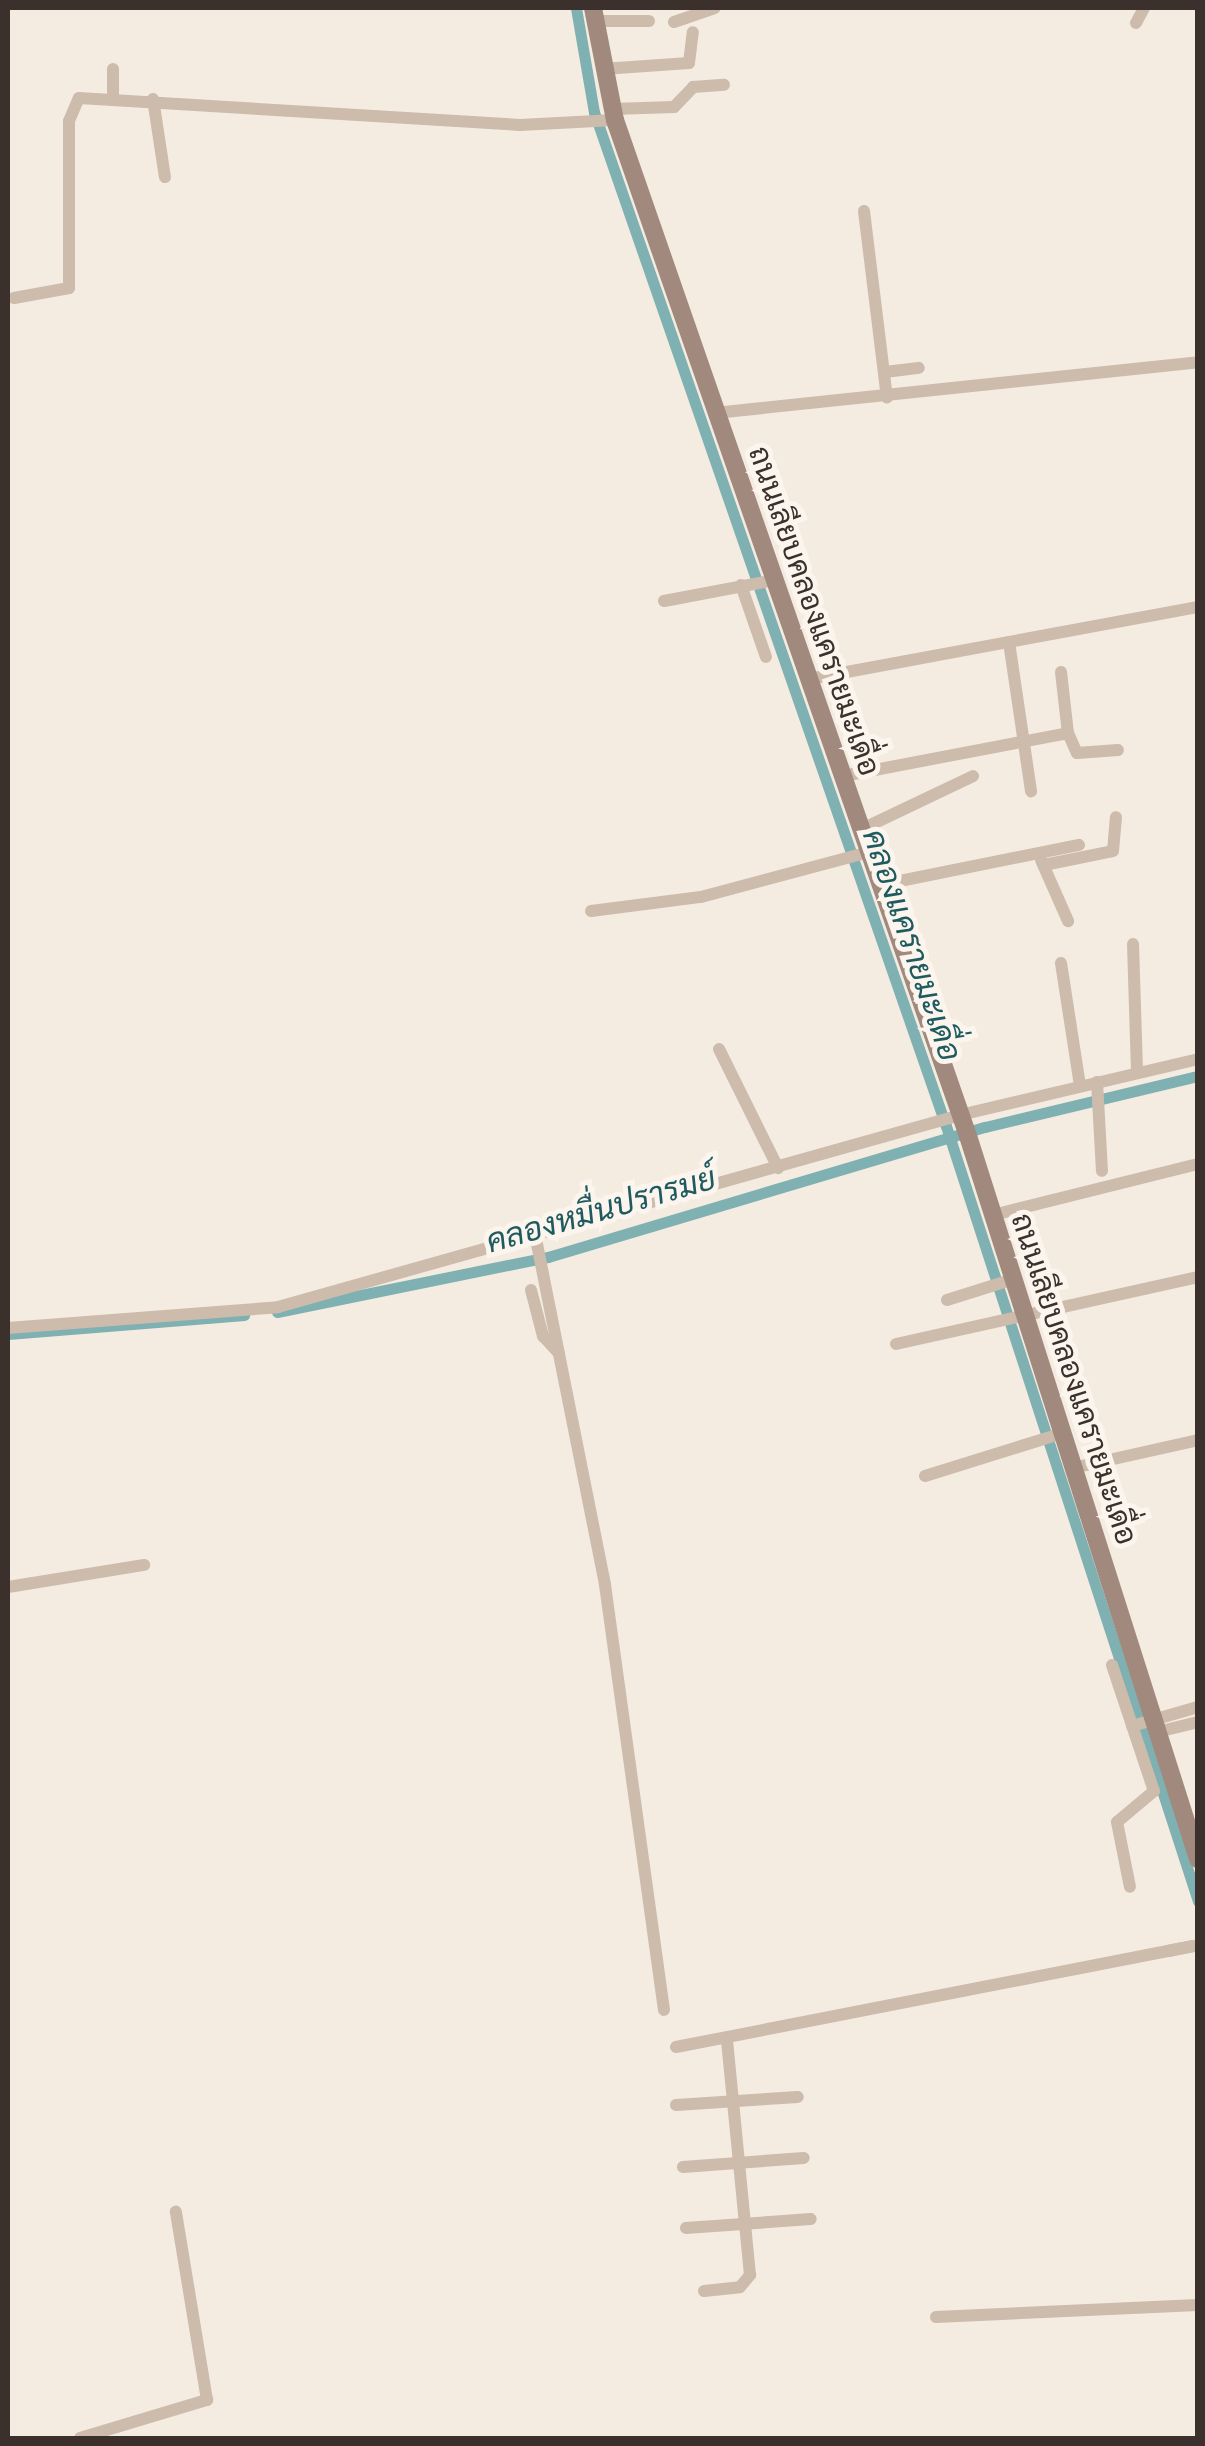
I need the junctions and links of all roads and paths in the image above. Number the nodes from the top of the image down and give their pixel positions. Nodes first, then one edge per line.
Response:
1 (715, 8) edge
2 (1144, 8) edge
3 (594, 14) edge
4 (649, 21) dead end
5 (674, 22) dead end
6 (1136, 23) dead end
7 (692, 32) dead end
8 (603, 68) junction
9 (113, 70) dead end
10 (724, 85) dead end
11 (113, 96) junction
12 (153, 99) junction
13 (607, 119) junction
14 (165, 177) dead end
15 (864, 211) dead end
16 (14, 298) dead end
17 (1198, 362) edge
18 (919, 368) dead end
19 (885, 372) junction
20 (887, 398) junction
21 (716, 413) junction
22 (757, 583) junction
23 (664, 600) dead end
24 (1198, 608) edge
25 (1009, 642) junction
26 (766, 657) dead end
27 (1060, 672) dead end
28 (809, 679) junction
29 (1068, 733) junction
30 (1023, 740) junction
31 (1118, 750) dead end
32 (843, 776) junction
33 (973, 776) dead end
34 (1030, 791) dead end
35 (1116, 817) dead end
36 (862, 829) junction
37 (1079, 846) dead end
38 (859, 855) junction
39 (1041, 859) junction
40 (880, 885) junction
41 (590, 911) dead end
42 (1068, 921) dead end
43 (1133, 944) dead end
44 (1062, 963) dead end
45 (719, 1049) dead end
46 (1198, 1059) edge
47 (1136, 1072) junction
48 (1080, 1086) junction
49 (1099, 1094) junction
50 (956, 1123) junction
51 (1198, 1164) edge
52 (778, 1168) junction
53 (1102, 1171) dead end
54 (994, 1215) junction
55 (538, 1248) junction
56 (1198, 1277) edge
57 (1004, 1283) junction
58 (530, 1290) dead end
59 (947, 1300) dead end
60 (1014, 1315) junction
61 (8, 1328) edge
62 (896, 1344) dead end
63 (559, 1353) junction
64 (1052, 1437) junction
65 (1198, 1440) edge
66 (1074, 1468) junction
67 (925, 1476) dead end
68 (144, 1565) dead end
69 (8, 1587) edge
70 (1112, 1665) dead end
71 (1198, 1706) edge
72 (1198, 1722) edge
73 (1146, 1724) junction
74 (1198, 1859) edge
75 (1130, 1888) dead end
76 (1195, 1946) edge
77 (664, 2010) dead end
78 (727, 2041) junction
79 (676, 2047) dead end
80 (798, 2097) dead end
81 (733, 2101) junction
82 (676, 2105) dead end
83 (804, 2158) dead end
84 (739, 2162) junction
85 (683, 2167) dead end
86 (176, 2212) dead end
87 (811, 2219) dead end
88 (744, 2225) junction
89 (686, 2228) dead end
90 (704, 2291) dead end
91 (1198, 2305) edge
92 (936, 2317) dead end
93 (80, 2438) edge

1 - 5 street
2 - 6 street
3 - 4 street
3 - 8 street, ถนนเลียบคลองแครายมะเดื่อ
7 - 8 street
8 - 13 street, ถนนเลียบคลองแครายมะเดื่อ
9 - 11 street
10 - 13 street
11 - 12 street
11 - 16 street
12 - 13 street
12 - 14 street
13 - 21 street, ถนนเลียบคลองแครายมะเดื่อ
15 - 19 street
17 - 20 street
18 - 19 street
19 - 20 street
20 - 21 street
21 - 22 street, ถนนเลียบคลองแครายมะเดื่อ
22 - 23 street
22 - 26 street
22 - 28 street, ถนนเลียบคลองแครายมะเดื่อ
24 - 25 street
25 - 28 street
25 - 30 street
27 - 29 street
28 - 32 street, ถนนเลียบคลองแครายมะเดื่อ
29 - 30 street
29 - 31 street
30 - 32 street
30 - 34 street
32 - 36 street, ถนนเลียบคลองแครายมะเดื่อ
33 - 36 street
35 - 39 street
36 - 38 street, ถนนเลียบคลองแครายมะเดื่อ
37 - 39 street
38 - 40 street, ถนนเลียบคลองแครายมะเดื่อ
38 - 41 street
39 - 40 street
39 - 42 street
40 - 50 street, ถนนเลียบคลองแครายมะเดื่อ
43 - 47 street
44 - 48 street
45 - 52 street
46 - 47 street
47 - 49 street
48 - 49 street
48 - 50 street
49 - 53 street
50 - 52 street
50 - 54 street, ถนนเลียบคลองแครายมะเดื่อ
51 - 54 street
52 - 55 street
54 - 57 street, ถนนเลียบคลองแครายมะเดื่อ
55 - 61 street
55 - 63 street
56 - 60 street
57 - 59 street
57 - 60 street, ถนนเลียบคลองแครายมะเดื่อ
58 - 63 street
60 - 62 street
60 - 64 street, ถนนเลียบคลองแครายมะเดื่อ
63 - 77 street
64 - 66 street, ถนนเลียบคลองแครายมะเดื่อ
64 - 67 street
65 - 66 street
66 - 73 street, ถนนเลียบคลองแครายมะเดื่อ
68 - 69 street
70 - 73 street
71 - 73 street
72 - 73 street
73 - 74 street, ถนนเลียบคลองแครายมะเดื่อ
73 - 75 street
76 - 78 street
78 - 79 street
78 - 81 street
80 - 81 street
81 - 82 street
81 - 84 street
83 - 84 street
84 - 85 street
84 - 88 street
86 - 93 street
87 - 88 street
88 - 89 street
88 - 90 street
91 - 92 street

